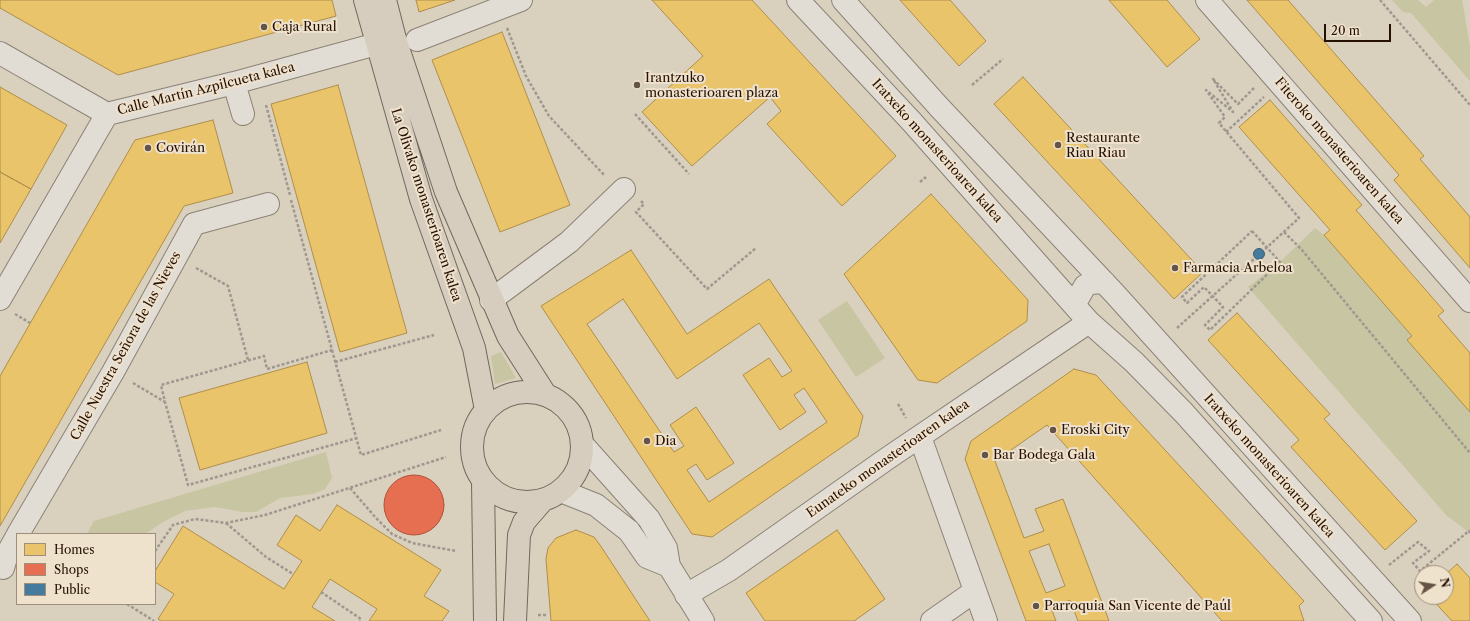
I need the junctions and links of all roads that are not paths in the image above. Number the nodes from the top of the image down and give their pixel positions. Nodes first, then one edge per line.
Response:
1 (365, 0) edge
2 (385, 0) edge
3 (521, 0) edge
4 (798, 0) edge
5 (843, 0) edge
6 (1207, 0) edge
7 (417, 40) dead end
8 (386, 41) junction
9 (0, 53) edge
10 (234, 83) junction
11 (107, 114) junction
12 (243, 114) dead end
13 (632, 194) road end
14 (268, 204) dead end
15 (1104, 282) junction
16 (0, 299) edge
17 (491, 300) junction
18 (1470, 301) edge
19 (1074, 305) junction
20 (1129, 310) junction
21 (1097, 330) junction
22 (545, 394) junction
23 (486, 410) junction
24 (920, 437) junction
25 (583, 445) junction
26 (483, 481) junction
27 (552, 496) junction
28 (19, 533) edge
29 (16, 538) edge
30 (669, 566) junction
31 (3, 568) dead end
32 (975, 591) junction
33 (686, 595) junction
34 (485, 621) edge
35 (515, 621) edge
36 (702, 621) edge
37 (932, 621) edge
38 (986, 621) edge
39 (1371, 621) edge
40 (1410, 621) edge

1 - 8 main road, La Olivako monasterioaren kalea
2 - 8 main road, La Olivako monasterioaren kalea
3 - 7 street
4 - 19 street, Iratxeko monasterioaren kalea
5 - 15 street, Iratxeko monasterioaren kalea
6 - 18 street, Fiteroko monasterioaren kalea
8 - 10 street, Calle Martín Azpilcueta kalea
8 - 17 main road, La Olivako monasterioaren kalea
8 - 23 main road, La Olivako monasterioaren kalea
9 - 11 street
10 - 11 street, Calle Martín Azpilcueta kalea
10 - 12 street
11 - 16 street, Calle Martín Azpilcueta kalea
13 - 17 street
14 - 28 street, Calle Nuestra Señora de las Nieves
15 - 19 street
15 - 20 street, Iratxeko monasterioaren kalea
17 - 22 main road, La Olivako monasterioaren kalea
19 - 21 street, Iratxeko monasterioaren kalea
20 - 21 street
20 - 40 street, Iratxeko monasterioaren kalea
21 - 24 street, Eunateko monasterioaren kalea
21 - 39 street, Iratxeko monasterioaren kalea
22 - 23 main road
22 - 25 main road
23 - 26 main road
24 - 32 street
24 - 33 street, Eunateko monasterioaren kalea
25 - 27 main road
25 - 30 street
26 - 27 main road
26 - 34 main road
27 - 30 street
27 - 35 main road
29 - 31 street, Calle Nuestra Señora de las Nieves
30 - 33 street
32 - 37 street
32 - 38 street
33 - 36 street

